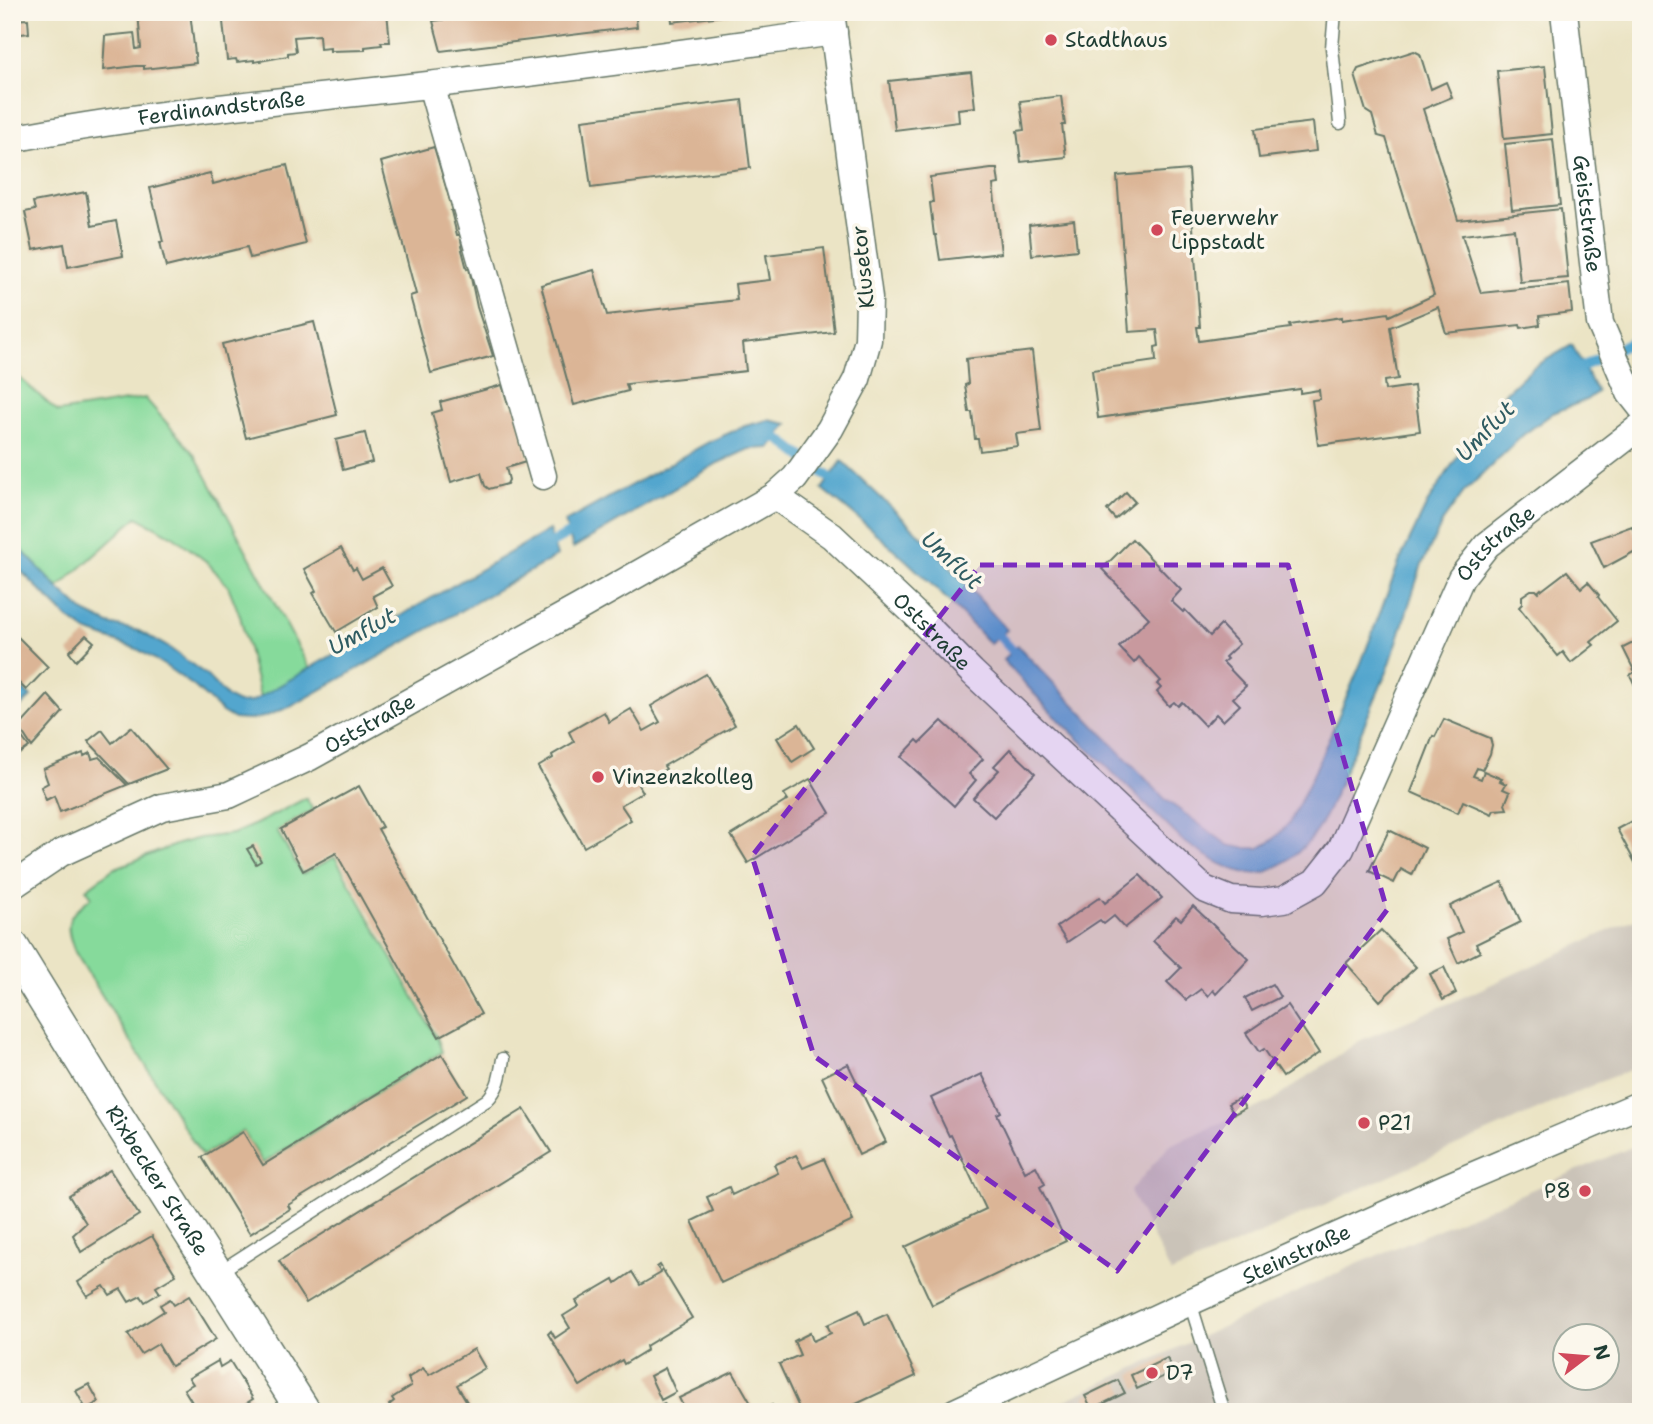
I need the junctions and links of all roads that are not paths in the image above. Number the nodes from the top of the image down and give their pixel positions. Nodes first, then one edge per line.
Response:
1 (1335, 12) edge
2 (1564, 12) edge
3 (832, 22) edge
4 (431, 85) junction
5 (1340, 123) dead end
6 (12, 139) edge
7 (1635, 400) edge
8 (1641, 426) edge
9 (543, 476) dead end
10 (775, 496) junction
11 (12, 886) edge
12 (12, 947) edge
13 (503, 1059) dead end
14 (1641, 1104) edge
15 (217, 1273) junction
16 (1190, 1302) junction
17 (304, 1412) edge
18 (955, 1412) edge
19 (1224, 1412) edge

1 - 5 lane
2 - 7 street, Geiststraße
3 - 4 street, Ferdinandstraße
3 - 10 street, Klusetor
4 - 6 street, Ferdinandstraße
4 - 9 street
8 - 10 street, Oststraße
10 - 11 street, Oststraße
12 - 15 street, Rixbecker Straße
13 - 15 lane
14 - 16 street, Steinstraße
15 - 17 street, Rixbecker Straße
16 - 18 street, Steinstraße
16 - 19 lane

